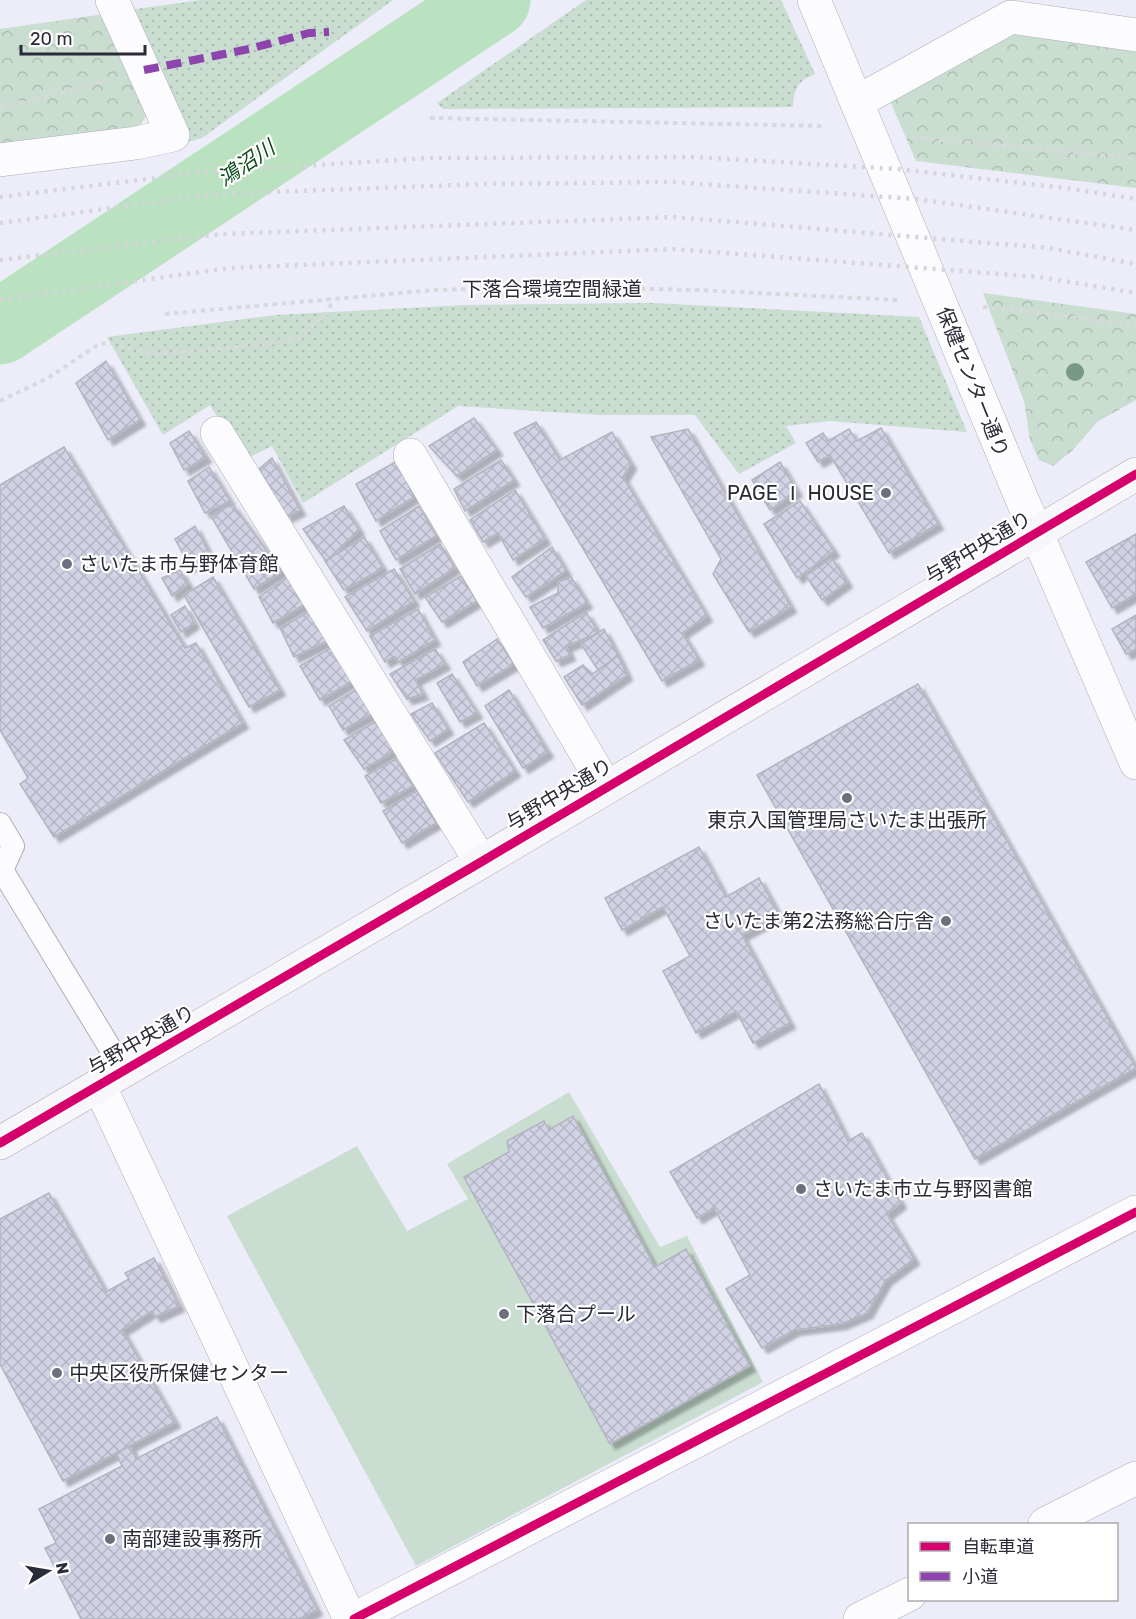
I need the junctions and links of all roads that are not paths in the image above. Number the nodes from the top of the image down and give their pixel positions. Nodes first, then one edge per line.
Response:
1 (112, 0) edge
2 (814, 0) edge
3 (1136, 34) edge
4 (862, 114) junction
5 (0, 160) edge
6 (217, 433) dead end
7 (410, 455) dead end
8 (1136, 474) edge
9 (1036, 534) junction
10 (1136, 763) edge
11 (606, 787) junction
12 (0, 824) edge
13 (481, 862) junction
14 (112, 1078) junction
15 (0, 1143) edge
16 (1136, 1212) edge
17 (1136, 1478) edge
18 (1047, 1523) edge
19 (908, 1595) edge
20 (350, 1619) edge
21 (354, 1619) edge
22 (860, 1619) edge

1 - 5 street
2 - 4 street, 保健センター通り
3 - 4 street
4 - 9 street, 保健センター通り
6 - 13 street
7 - 11 street
8 - 9 street, 与野中央通り
9 - 10 street, 保健センター通り
9 - 11 street, 与野中央通り
11 - 13 street, 与野中央通り
12 - 14 lane
13 - 14 street, 与野中央通り
14 - 15 street, 与野中央通り
14 - 20 street
16 - 21 street
17 - 18 street
19 - 22 street

